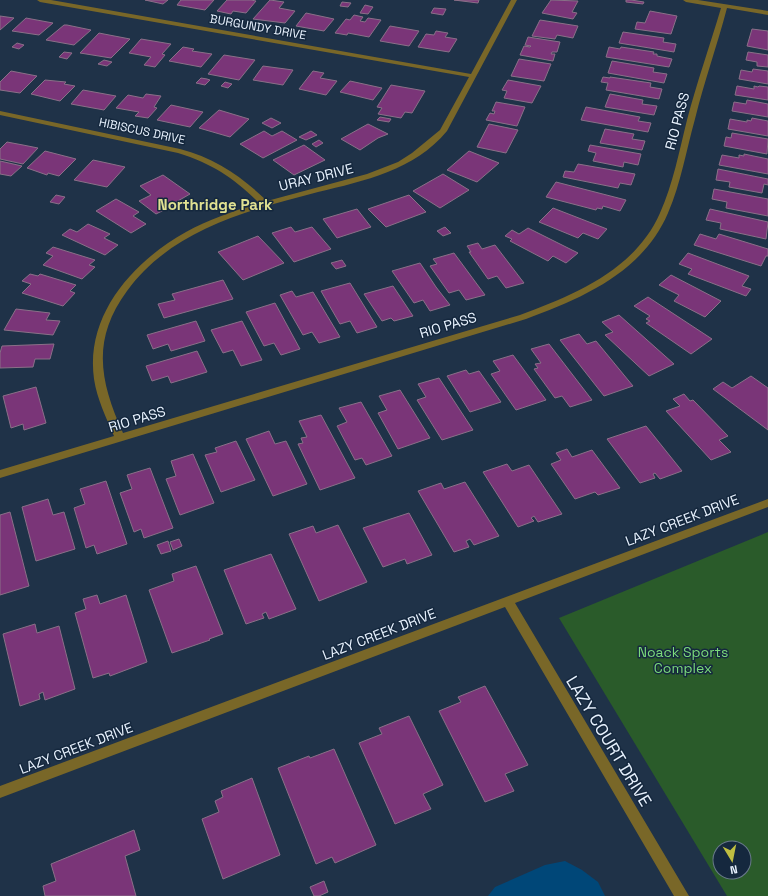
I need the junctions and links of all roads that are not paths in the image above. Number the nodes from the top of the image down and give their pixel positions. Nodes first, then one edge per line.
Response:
1 (40, 0) edge
2 (514, 0) edge
3 (686, 0) edge
4 (725, 6) junction
5 (768, 12) edge
6 (472, 76) junction
7 (0, 113) edge
8 (264, 204) junction
9 (120, 439) junction
10 (0, 474) edge
11 (768, 503) edge
12 (508, 602) junction
13 (0, 792) edge
14 (682, 896) edge

1 - 6 street, BURGUNDY DRIVE
2 - 6 street, URAY DRIVE
3 - 4 street
4 - 5 street
4 - 9 street, RIO PASS
6 - 8 street, URAY DRIVE
7 - 8 street, HIBISCUS DRIVE
8 - 9 street, URAY DRIVE
9 - 10 street, RIO PASS
11 - 12 street, LAZY CREEK DRIVE
12 - 13 street, LAZY CREEK DRIVE
12 - 14 street, LAZY COURT DRIVE

